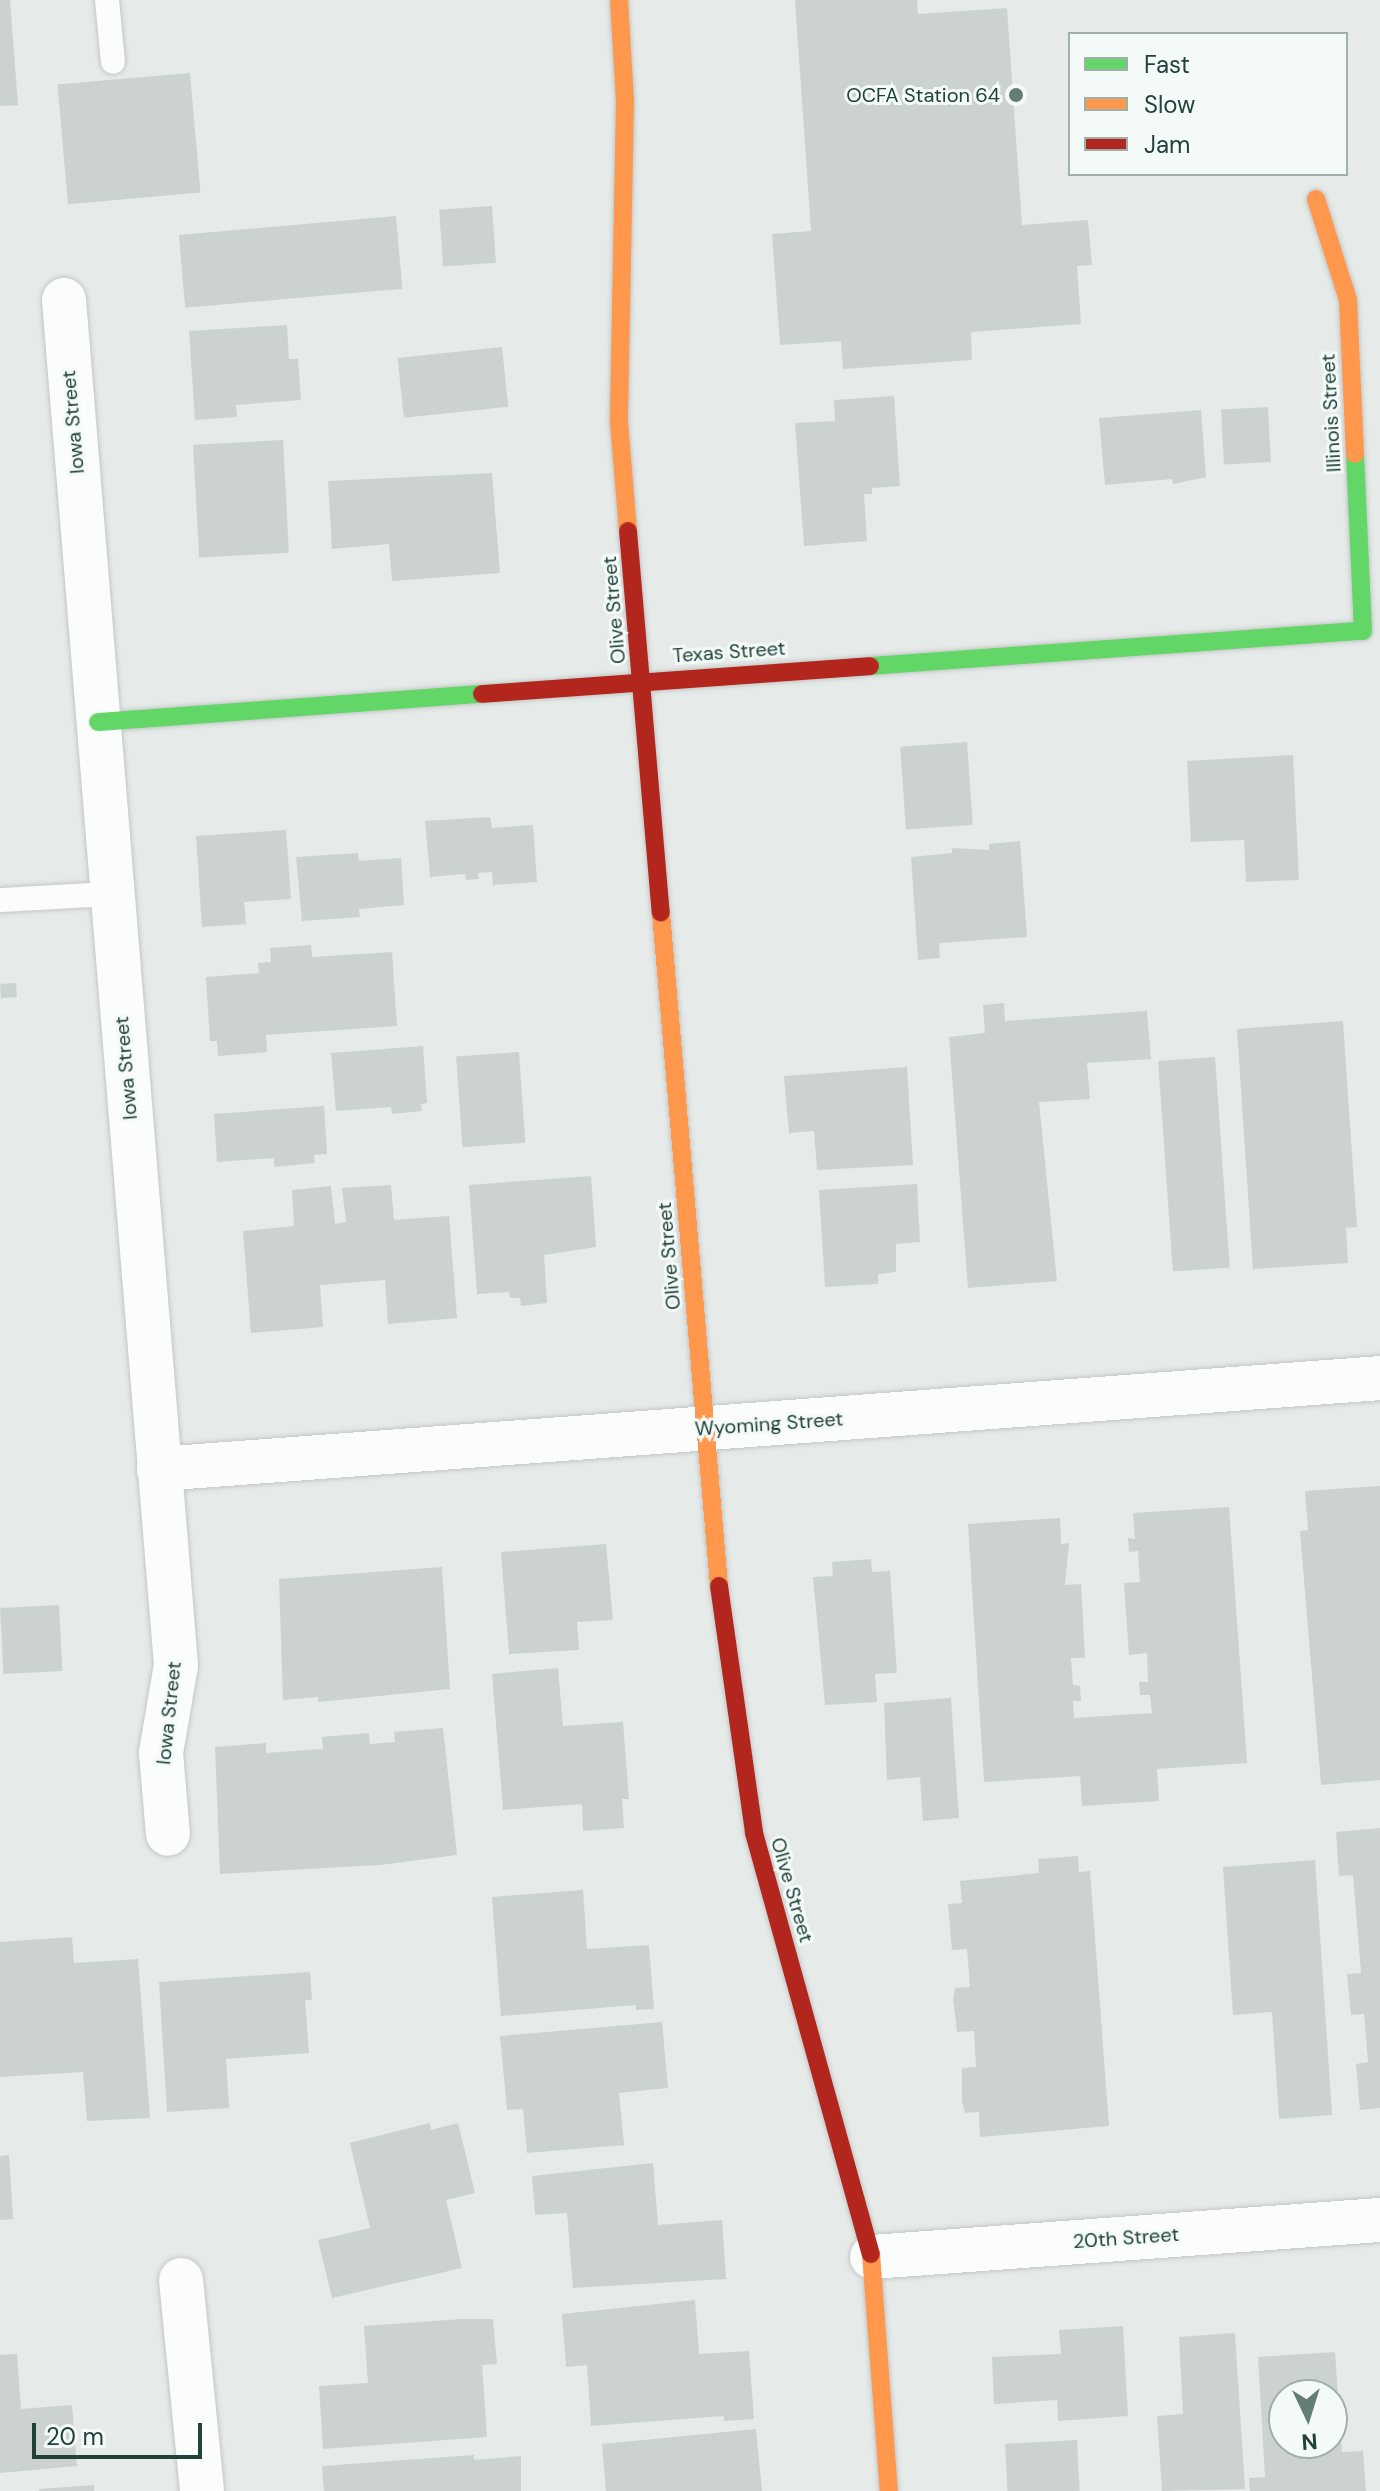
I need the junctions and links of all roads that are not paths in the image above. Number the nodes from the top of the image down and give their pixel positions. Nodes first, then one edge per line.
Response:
1 (107, 0) edge
2 (619, 0) edge
3 (113, 62) dead end
4 (1316, 199) dead end
5 (64, 300) dead end
6 (1380, 397) edge
7 (1353, 400) junction
8 (1363, 631) joint
9 (642, 680) junction
10 (98, 722) junction
11 (111, 894) junction
12 (0, 900) edge
13 (1380, 1378) edge
14 (706, 1429) junction
15 (159, 1469) junction
16 (168, 1834) dead end
17 (1380, 2220) edge
18 (872, 2257) junction
19 (181, 2280) dead end
20 (202, 2491) edge
21 (889, 2491) edge

1 - 3 lane
2 - 9 street, Olive Street
4 - 7 street, Illinois Street
5 - 10 street, Iowa Street
6 - 7 lane
7 - 8 street, Illinois Street
8 - 9 street, Texas Street
9 - 10 street, Texas Street
9 - 14 street, Olive Street
10 - 11 street, Iowa Street
11 - 12 lane
11 - 15 street, Iowa Street
13 - 14 street, Wyoming Street
14 - 15 street, Wyoming Street
14 - 18 street, Olive Street
15 - 16 street, Iowa Street
17 - 18 street, 20th Street
18 - 21 street, Olive Street
19 - 20 street

